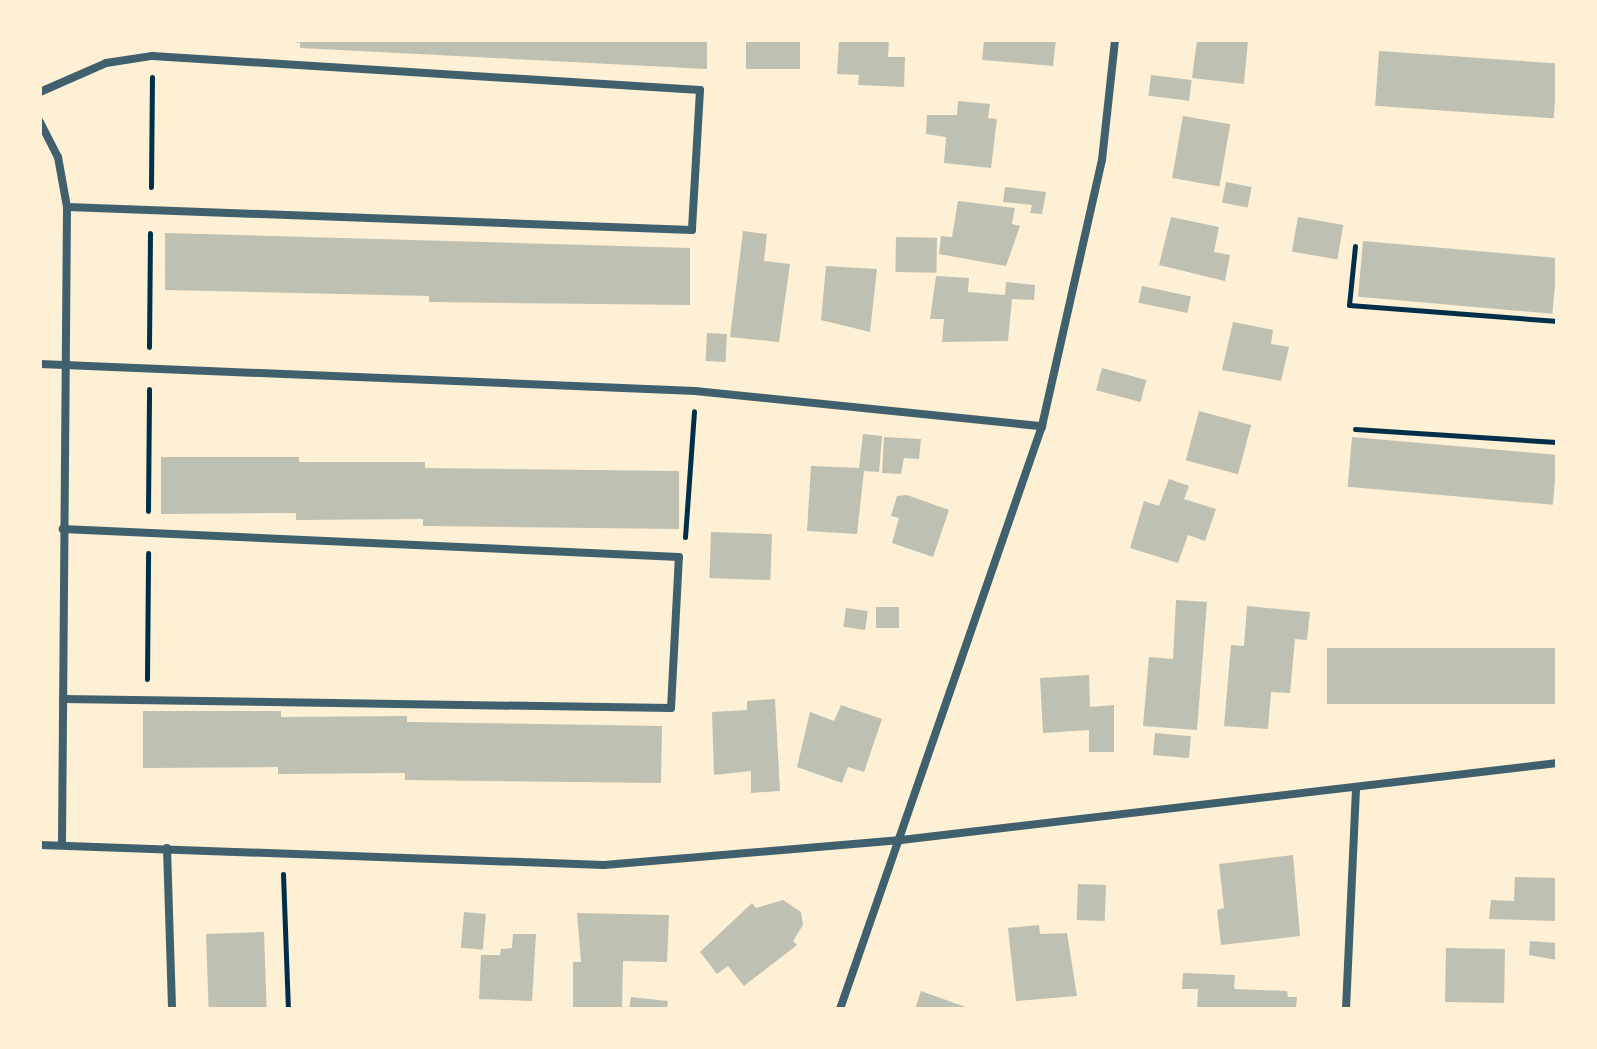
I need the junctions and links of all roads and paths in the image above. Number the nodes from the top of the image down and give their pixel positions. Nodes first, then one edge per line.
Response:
1 (1115, 40) edge
2 (40, 92) edge
3 (40, 122) edge
4 (67, 207) junction
5 (1355, 246) dead end
6 (1557, 321) edge
7 (65, 363) junction
8 (40, 364) edge
9 (695, 391) junction
10 (1042, 426) junction
11 (1355, 429) dead end
12 (1557, 442) edge
13 (63, 529) junction
14 (679, 557) junction
15 (63, 699) junction
16 (1557, 763) edge
17 (1356, 787) junction
18 (901, 840) junction
19 (62, 844) junction
20 (40, 845) edge
21 (167, 848) junction
22 (282, 853) junction
23 (172, 1009) edge
24 (288, 1009) edge
25 (840, 1009) edge
26 (1346, 1009) edge

1 - 10 street
2 - 4 street
3 - 4 street
4 - 7 street
5 - 6 path
7 - 8 street
7 - 9 street
7 - 13 street
9 - 10 street
9 - 14 path
10 - 18 street
11 - 12 path
13 - 14 street
13 - 15 street
14 - 15 street
15 - 19 street
16 - 17 street
17 - 18 street
17 - 26 street
18 - 22 street
18 - 25 street
19 - 20 street
19 - 21 street
21 - 22 street
21 - 23 street
22 - 24 path

